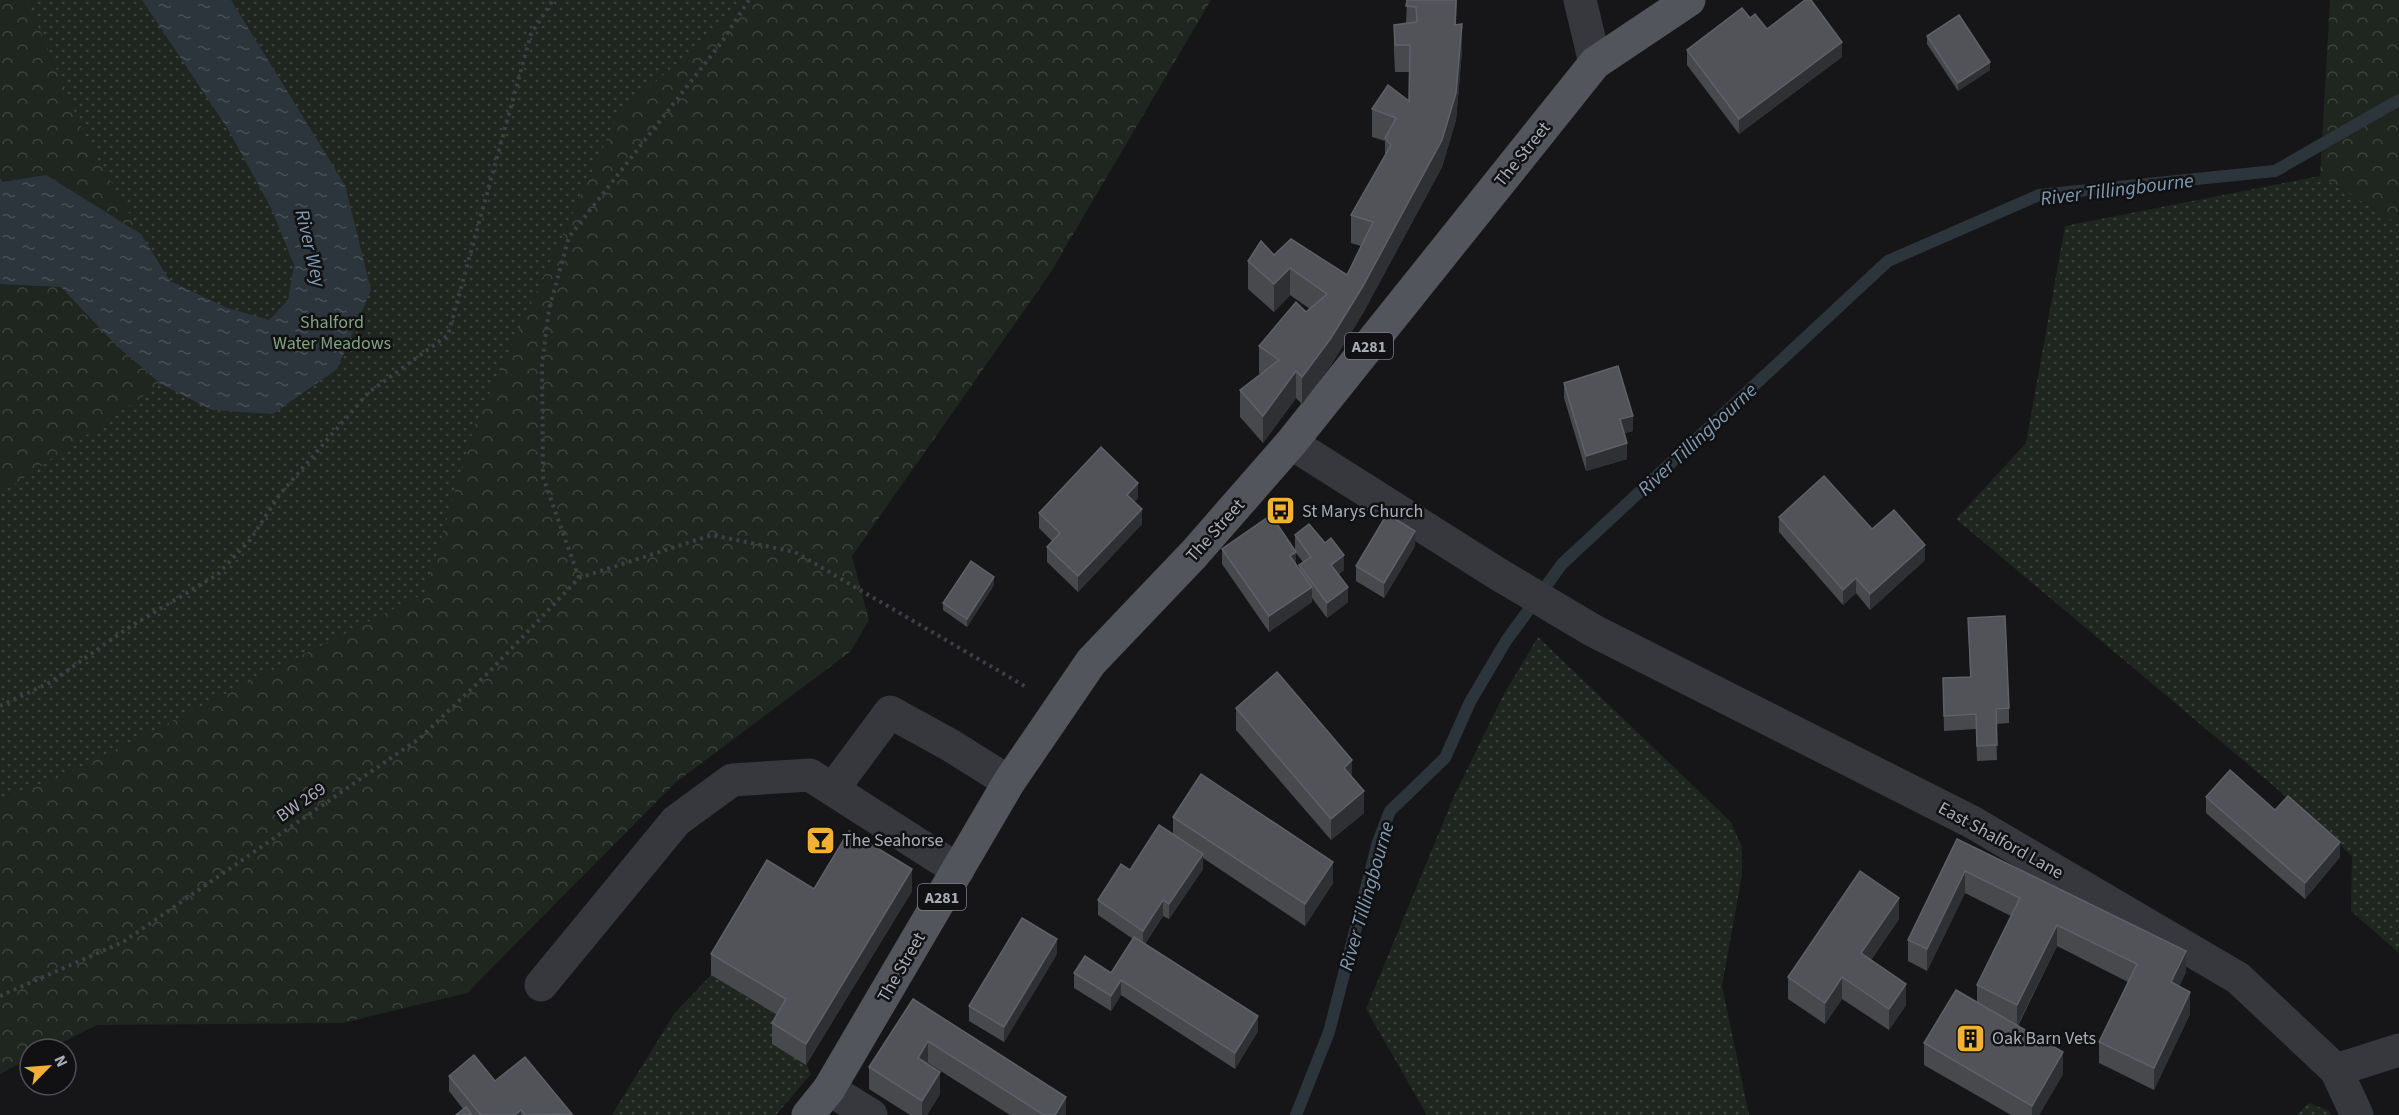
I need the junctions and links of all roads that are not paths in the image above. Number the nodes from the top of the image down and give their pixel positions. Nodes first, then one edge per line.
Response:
1 (1580, 0) edge
2 (1689, 0) edge
3 (1595, 63) junction
4 (1291, 443) junction
5 (1009, 782) junction
6 (833, 789) junction
7 (958, 870) junction
8 (541, 985) dead end
9 (2399, 1050) edge
10 (2336, 1070) junction
11 (829, 1089) junction
12 (808, 1115) edge
13 (871, 1115) edge
14 (2357, 1115) edge

1 - 3 street
2 - 3 main road, The Street / A281
3 - 4 main road, The Street / A281
4 - 5 main road, The Street / A281
4 - 10 street, East Shalford Lane
5 - 6 street
5 - 7 main road, The Street / A281
6 - 7 street
6 - 8 street
7 - 11 main road, The Street / A281
9 - 10 street
10 - 14 street, East Shalford Lane
11 - 12 main road, The Street / A281
11 - 13 street

